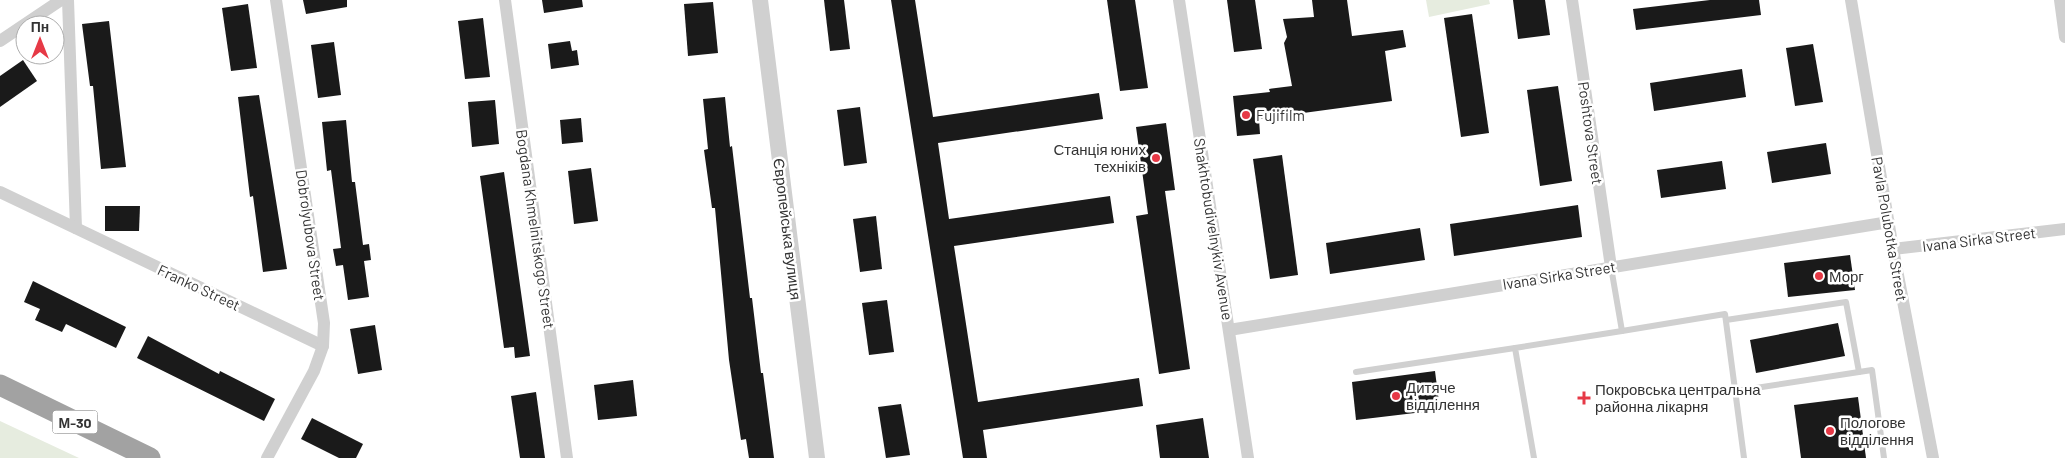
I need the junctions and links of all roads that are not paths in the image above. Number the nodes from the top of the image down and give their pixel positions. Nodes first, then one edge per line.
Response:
1 (61, 0) edge
2 (68, 0) edge
3 (276, 0) edge
4 (505, 0) edge
5 (760, 0) edge
6 (1179, 0) edge
7 (1572, 0) edge
8 (1851, 0) edge
9 (2060, 0) edge
10 (2065, 37) edge
11 (0, 40) edge
12 (0, 192) edge
13 (1889, 222) junction
14 (76, 228) junction
15 (2065, 229) edge
16 (1893, 248) junction
17 (1611, 267) junction
18 (1726, 320) junction
19 (1229, 330) junction
20 (1622, 331) junction
21 (323, 346) junction
22 (1515, 348) junction
23 (1356, 372) dead end
24 (1859, 372) junction
25 (0, 385) edge
26 (1736, 391) junction
27 (150, 458) edge
28 (267, 458) edge
29 (566, 458) edge
30 (817, 458) edge
31 (1248, 458) edge
32 (1534, 458) edge
33 (1744, 458) edge
34 (1884, 458) edge
35 (1933, 458) edge

1 - 11 street
2 - 14 street
3 - 21 street, Dobrolyubova Street
4 - 29 street, Bogdana Khmelnitskogo Street
5 - 30 street, Європейська вулиця
6 - 19 street, Shakhtobudivelnykiv Avenue
7 - 17 street, Poshtova Street
8 - 13 street, Pavla Polubotka Street
9 - 10 street
12 - 14 street, Franko Street
13 - 16 street, Pavla Polubotka Street
13 - 17 street, Ivana Sirka Street
14 - 21 street, Franko Street
15 - 16 street, Ivana Sirka Street
16 - 35 street, Pavla Polubotka Street
17 - 19 street, Ivana Sirka Street
17 - 20 lane
18 - 20 lane
18 - 24 lane
18 - 26 lane
19 - 31 street, Shakhtobudivelnykiv Avenue
20 - 22 lane
21 - 28 street, Dobrolyubova Street
22 - 23 lane
22 - 32 lane
24 - 26 lane
24 - 34 lane
25 - 27 highway, М-30
26 - 33 lane

